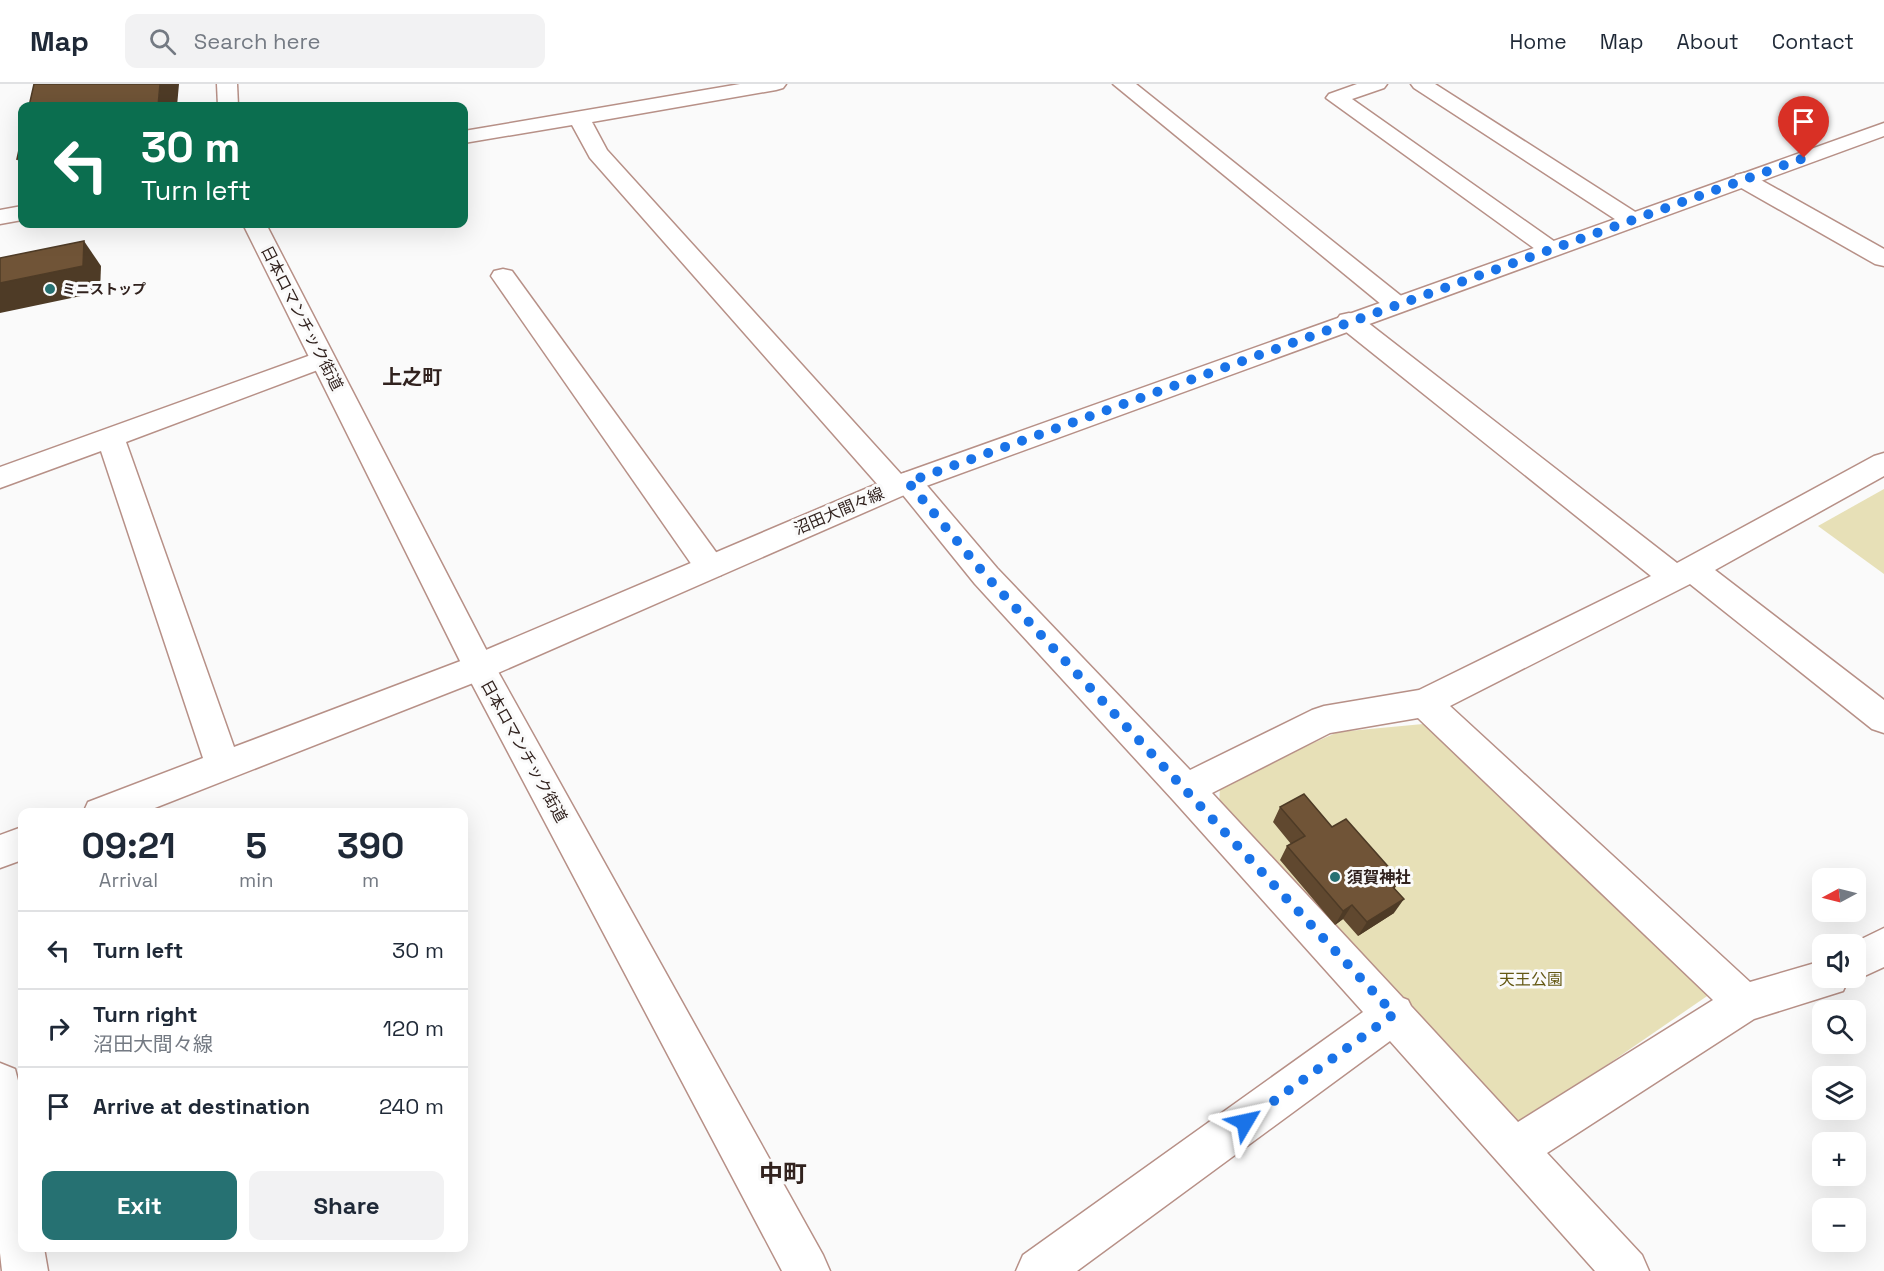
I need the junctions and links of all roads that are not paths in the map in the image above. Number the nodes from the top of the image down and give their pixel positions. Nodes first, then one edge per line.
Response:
1 (227, 84) edge
2 (776, 84) edge
3 (1123, 84) edge
4 (1377, 84) edge
5 (1421, 84) edge
6 (664, 93) edge
7 (228, 102) edge
8 (579, 118) junction
9 (1884, 129) edge
10 (468, 136) edge
11 (1744, 180) junction
12 (18, 214) edge
13 (0, 218) edge
14 (1632, 220) junction
15 (256, 228) edge
16 (1550, 249) junction
17 (1884, 259) edge
18 (502, 276) dead end
19 (1396, 304) junction
20 (1349, 321) junction
21 (322, 359) junction
22 (110, 437) junction
23 (1884, 463) edge
24 (0, 478) edge
25 (902, 484) junction
26 (710, 567) junction
27 (1684, 573) junction
28 (479, 667) junction
29 (1425, 703) junction
30 (1884, 719) edge
31 (223, 766) junction
32 (1186, 789) junction
33 (114, 808) edge
34 (18, 845) edge
35 (0, 852) edge
36 (1884, 946) edge
37 (1866, 956) edge
38 (1812, 983) edge
39 (1744, 1003) junction
40 (1394, 1014) junction
41 (0, 1084) edge
42 (1515, 1149) junction
43 (18, 1219) edge
44 (22, 1252) edge
45 (25, 1271) edge
46 (807, 1271) edge
47 (1040, 1271) edge
48 (1626, 1271) edge

1 - 7 main road
2 - 6 main road
3 - 19 main road
4 - 16 main road
5 - 14 main road
6 - 8 main road
8 - 10 main road
8 - 25 main road
9 - 11 main road, 沼田大間々線
11 - 14 main road, 沼田大間々線
11 - 17 main road
12 - 13 main road
14 - 16 main road, 沼田大間々線
15 - 21 main road, 日本ロマンチック街道
16 - 19 main road, 沼田大間々線
18 - 26 main road
19 - 20 main road, 沼田大間々線
20 - 25 main road, 沼田大間々線
20 - 27 main road
21 - 22 main road
21 - 28 main road, 日本ロマンチック街道
22 - 24 main road
22 - 31 main road
23 - 27 main road
25 - 26 main road, 沼田大間々線
25 - 32 main road
26 - 28 main road, 沼田大間々線
27 - 29 main road
27 - 30 main road
28 - 31 main road, 沼田大間々線
28 - 46 main road, 日本ロマンチック街道
29 - 32 main road
29 - 39 main road
31 - 33 main road, 沼田大間々線
32 - 40 main road
34 - 35 main road
36 - 37 main road
38 - 39 main road
39 - 42 main road
40 - 42 main road
40 - 47 main road
41 - 43 main road
42 - 48 main road
44 - 45 main road

